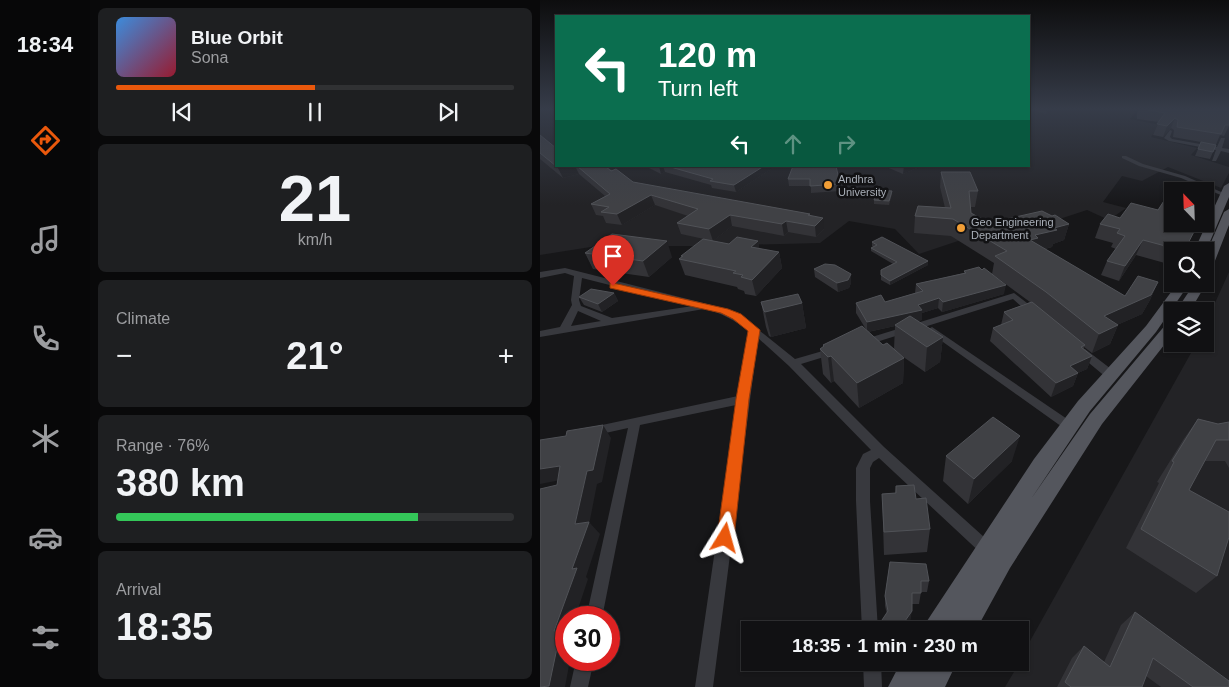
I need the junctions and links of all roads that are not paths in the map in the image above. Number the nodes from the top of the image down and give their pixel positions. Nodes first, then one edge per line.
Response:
1 (1177, 141) edge
2 (1195, 141) edge
3 (1222, 141) edge
4 (1193, 145) junction
5 (1218, 149) junction
6 (1229, 151) edge
7 (1124, 157) dead end
8 (1214, 160) dead end
9 (1227, 190) edge
10 (1229, 212) edge
11 (1204, 242) edge
12 (1214, 249) edge
13 (540, 275) edge
14 (578, 276) junction
15 (1177, 292) edge
16 (576, 305) junction
17 (705, 307) junction
18 (1043, 319) edge
19 (611, 321) junction
20 (924, 325) junction
21 (564, 330) junction
22 (754, 330) junction
23 (540, 334) edge
24 (1164, 336) edge
25 (1071, 343) edge
26 (793, 363) junction
27 (1111, 375) junction
28 (743, 399) junction
29 (635, 422) junction
30 (1069, 426) junction
31 (578, 434) edge
32 (880, 451) junction
33 (994, 554) junction
34 (597, 606) edge
35 (870, 621) edge
36 (943, 621) edge
37 (966, 621) edge
38 (583, 671) edge
39 (872, 671) edge
40 (912, 671) edge
41 (939, 671) edge
42 (579, 687) edge
43 (704, 687) edge
44 (873, 687) edge
45 (902, 687) edge
46 (930, 687) edge

1 - 4 street
2 - 4 street
3 - 5 street
4 - 5 street
5 - 6 street
5 - 8 street
7 - 9 street
9 - 11 main road
10 - 12 main road
13 - 14 street
14 - 16 street
14 - 17 street
15 - 27 main road
16 - 19 street
16 - 21 street
17 - 19 street
17 - 22 street
18 - 20 street
19 - 21 street
20 - 26 street
20 - 30 street
21 - 23 street
22 - 26 street
22 - 28 street
24 - 33 main road
25 - 27 street
26 - 32 street
27 - 30 main road
28 - 29 street
28 - 43 street
29 - 31 street
29 - 34 street
30 - 33 main road
32 - 33 street
32 - 35 street
33 - 36 main road
33 - 37 main road
38 - 42 street
39 - 44 street
40 - 45 main road
41 - 46 main road

